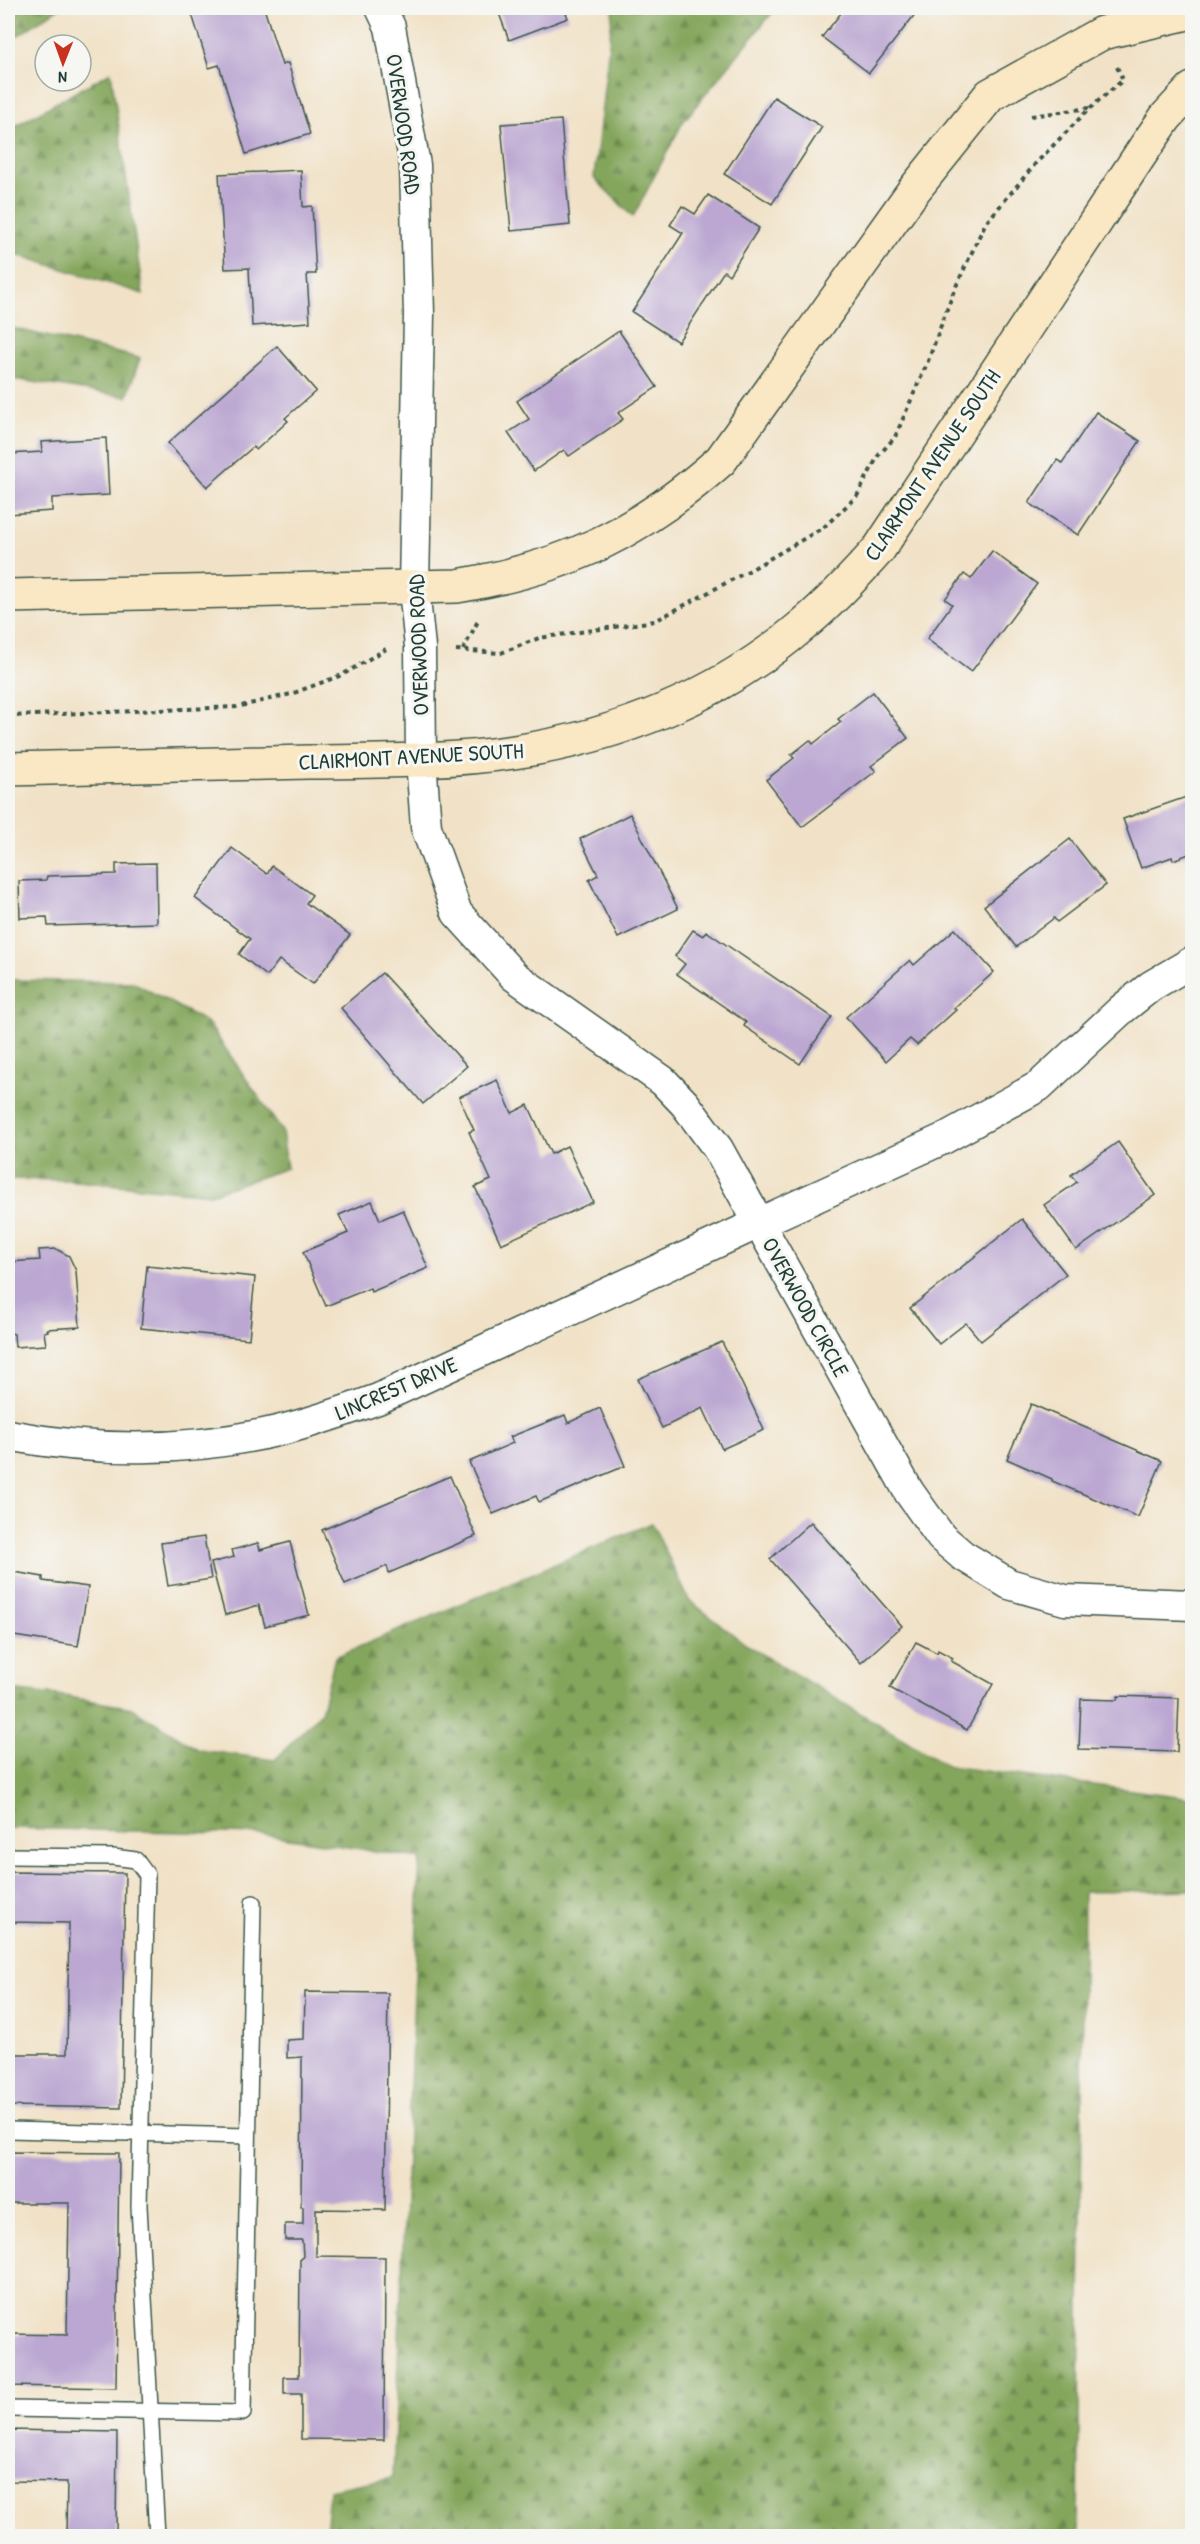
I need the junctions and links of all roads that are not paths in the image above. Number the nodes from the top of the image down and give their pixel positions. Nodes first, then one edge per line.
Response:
1 (381, 8) edge
2 (1192, 12) edge
3 (1192, 89) edge
4 (414, 589) junction
5 (8, 596) edge
6 (422, 760) junction
7 (8, 769) edge
8 (1192, 962) edge
9 (759, 1223) junction
10 (8, 1435) edge
11 (1192, 1605) edge
12 (8, 1856) edge
13 (253, 1903) dead end
14 (8, 2130) edge
15 (140, 2133) junction
16 (248, 2136) junction
17 (8, 2409) edge
18 (150, 2411) junction
19 (157, 2536) edge

1 - 4 street, OVERWOOD ROAD
2 - 4 street
3 - 6 street, CLAIRMONT AVENUE SOUTH
4 - 5 street
4 - 6 street, OVERWOOD ROAD
6 - 7 street, CLAIRMONT AVENUE SOUTH
6 - 9 street, OVERWOOD ROAD
8 - 9 street, OVERWOOD CIRCLE
9 - 10 street, LINCREST DRIVE
9 - 11 street, OVERWOOD CIRCLE
12 - 15 lane
13 - 16 lane
14 - 15 lane
15 - 16 lane
15 - 18 lane
16 - 18 lane
17 - 18 lane
18 - 19 lane

